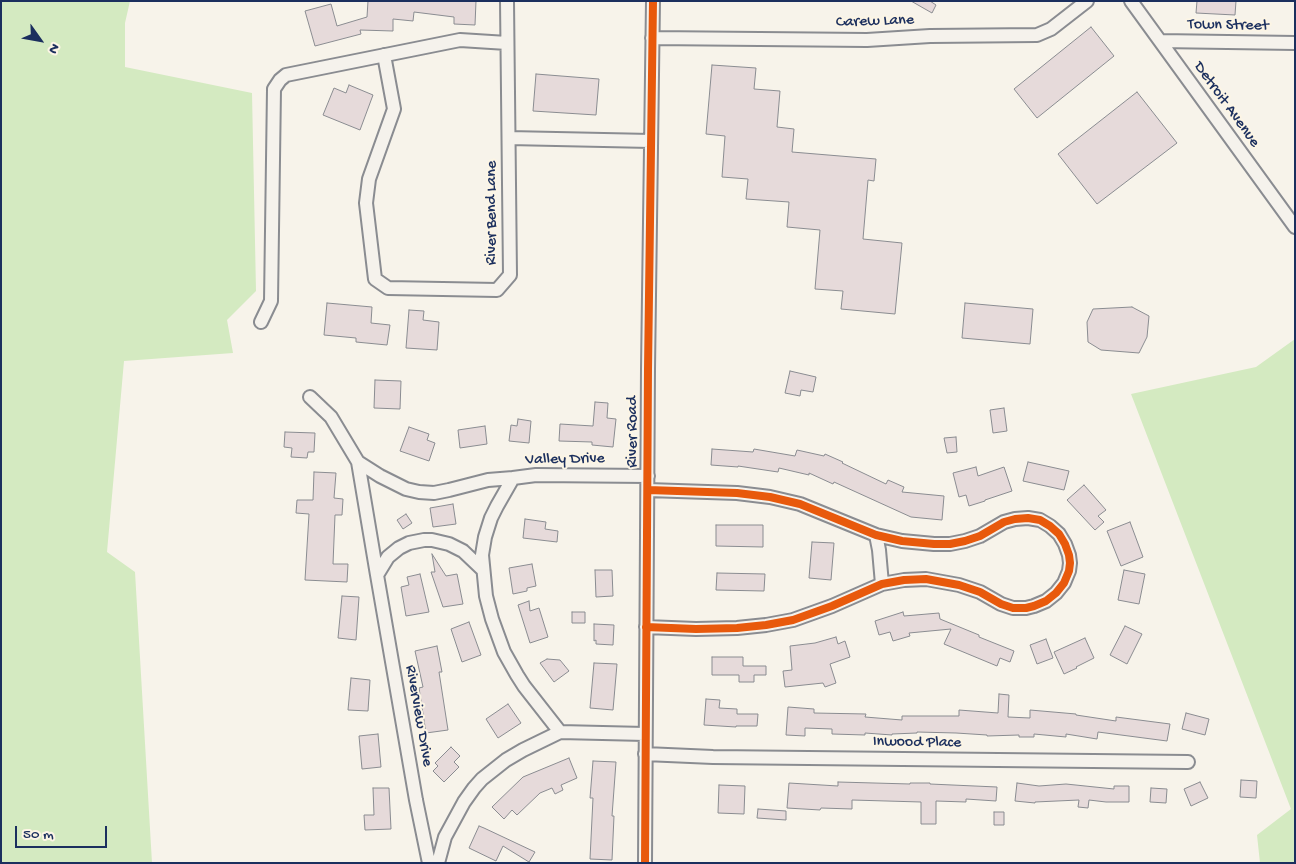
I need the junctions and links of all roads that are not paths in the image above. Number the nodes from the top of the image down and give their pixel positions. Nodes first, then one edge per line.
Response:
1 (507, 1) edge
2 (653, 1) edge
3 (1087, 1) edge
4 (1131, 1) edge
5 (652, 38) junction
6 (1160, 41) junction
7 (508, 42) junction
8 (1295, 43) edge
9 (384, 55) junction
10 (509, 138) junction
11 (651, 141) junction
12 (1295, 227) edge
13 (260, 322) dead end
14 (310, 397) dead end
15 (358, 462) junction
16 (648, 476) junction
17 (513, 478) junction
18 (648, 490) junction
19 (876, 535) junction
20 (483, 570) junction
21 (377, 575) junction
22 (882, 584) junction
23 (646, 627) junction
24 (560, 732) junction
25 (645, 734) junction
26 (645, 754) junction
27 (1188, 762) dead end
28 (429, 863) edge
29 (438, 863) edge
30 (645, 863) edge

1 - 7 street, River Bend Lane
2 - 5 street, River Road
3 - 5 street, Carew Lane
4 - 6 street, Detroit Avenue
5 - 11 street, River Road
6 - 8 street, Town Street
6 - 12 street, Detroit Avenue
7 - 9 street
7 - 10 street, River Bend Lane
9 - 10 street, River Bend Lane
9 - 13 street
10 - 11 street, River Bend Lane
11 - 16 street, River Road
14 - 15 street, Riverview Drive
15 - 17 street, Valley Drive
15 - 21 street, Riverview Drive
16 - 17 street, Valley Drive
16 - 18 street, River Road
17 - 20 street, Valley Drive
18 - 19 street
18 - 23 street, River Road
19 - 22 street
19 - 22 street
20 - 21 street
20 - 24 street, Valley Drive
21 - 28 street, Riverview Drive
22 - 23 street
23 - 25 street, River Road
24 - 25 street
24 - 29 street
25 - 26 street, River Road
26 - 27 street, Inwood Place
26 - 30 street, River Road

